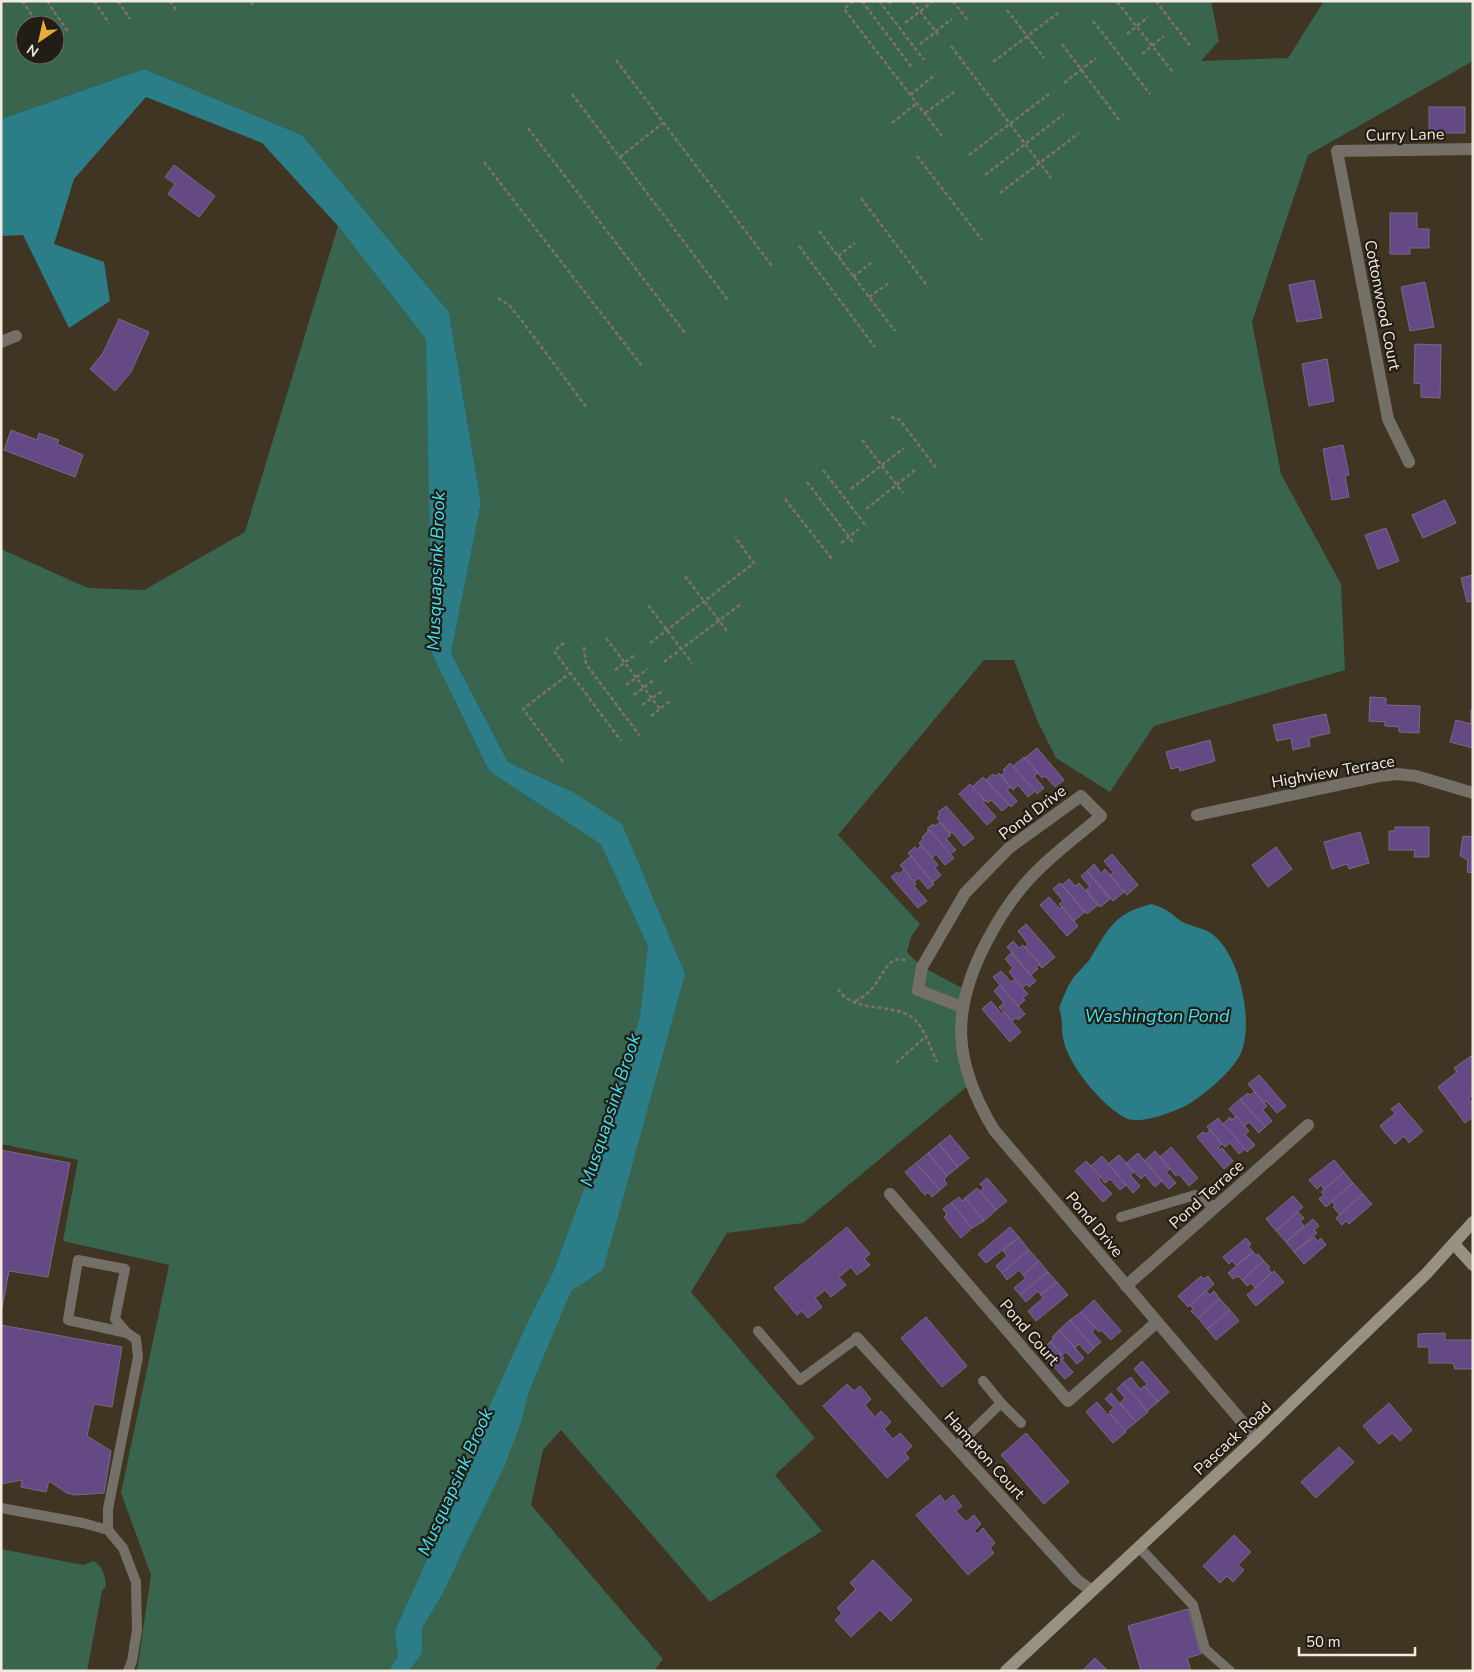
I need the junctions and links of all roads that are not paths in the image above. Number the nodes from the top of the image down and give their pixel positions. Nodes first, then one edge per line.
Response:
1 (1473, 149) edge
2 (1337, 151) joint
3 (16, 336) dead end
4 (1, 342) edge
5 (1409, 462) dead end
6 (1473, 793) edge
7 (1197, 815) dead end
8 (962, 1007) junction
9 (1308, 1125) dead end
10 (890, 1194) dead end
11 (1215, 1207) junction
12 (1121, 1216) dead end
13 (1473, 1222) edge
14 (1454, 1244) junction
15 (1473, 1265) edge
16 (1126, 1286) junction
17 (1157, 1322) junction
18 (758, 1332) dead end
19 (128, 1333) junction
20 (857, 1338) joint
21 (983, 1381) dead end
22 (1001, 1403) junction
23 (1021, 1424) dead end
24 (1256, 1438) junction
25 (956, 1447) junction
26 (1, 1508) edge
27 (108, 1530) junction
28 (1139, 1547) junction
29 (1092, 1591) junction
30 (128, 1671) edge
31 (1006, 1671) edge
32 (1230, 1671) edge

1 - 2 street, Curry Lane
2 - 5 street, Cottonwood Court
3 - 4 street
6 - 7 street, Highview Terrace
8 - 8 street, Pond Drive
8 - 16 street, Pond Drive
9 - 11 street, Pond Terrace
10 - 17 street, Pond Court
11 - 12 lane
11 - 16 street, Pond Terrace
13 - 14 main road, Pascack Road
14 - 15 main road
14 - 24 main road, Pascack Road
16 - 17 street, Pond Drive
17 - 24 street, Pond Drive
18 - 20 lane
19 - 19 lane
19 - 27 lane
20 - 25 street, Hampton Court
21 - 22 lane
22 - 23 lane
22 - 25 lane
24 - 28 main road, Pascack Road
25 - 29 street, Hampton Court
26 - 27 lane
27 - 30 lane
28 - 29 main road, Pascack Road
28 - 32 lane
29 - 31 main road, Pascack Road

